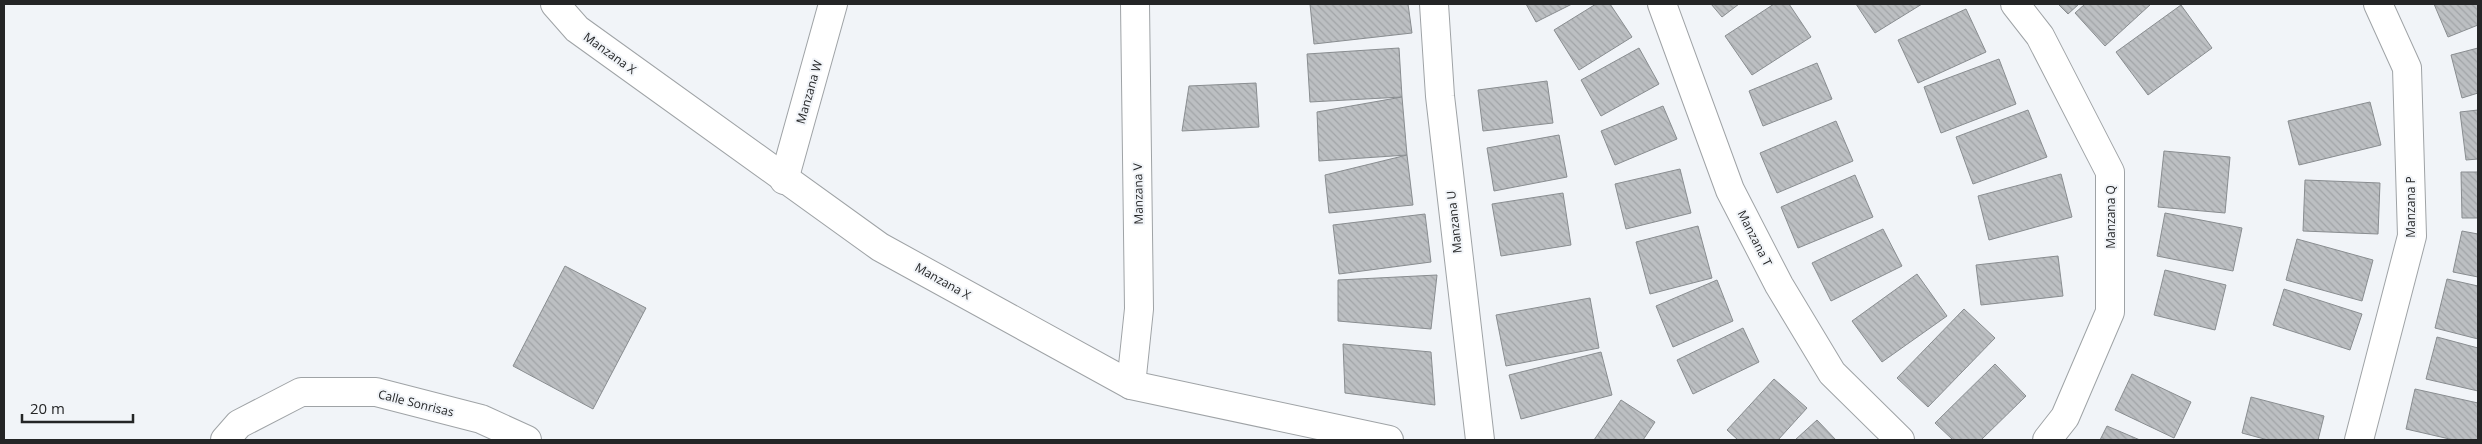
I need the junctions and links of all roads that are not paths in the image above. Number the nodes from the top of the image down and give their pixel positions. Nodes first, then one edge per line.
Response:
1 (555, 4) edge
2 (833, 4) edge
3 (1136, 4) edge
4 (1434, 4) edge
5 (1662, 4) edge
6 (2015, 4) edge
7 (2378, 4) edge
8 (784, 180) junction
9 (1131, 385) junction
10 (225, 440) edge
11 (527, 440) edge
12 (1389, 440) edge
13 (1480, 440) edge
14 (1900, 440) edge
15 (2047, 440) edge
16 (2359, 440) edge

1 - 8 street, Manzana X
2 - 8 street, Manzana W
3 - 9 street, Manzana V
4 - 13 street, Manzana U
5 - 14 street, Manzana T
6 - 15 street, Manzana Q
7 - 16 street, Manzana P
8 - 9 street, Manzana X
9 - 12 street, Manzana X
10 - 11 street, Calle Sonrisas

